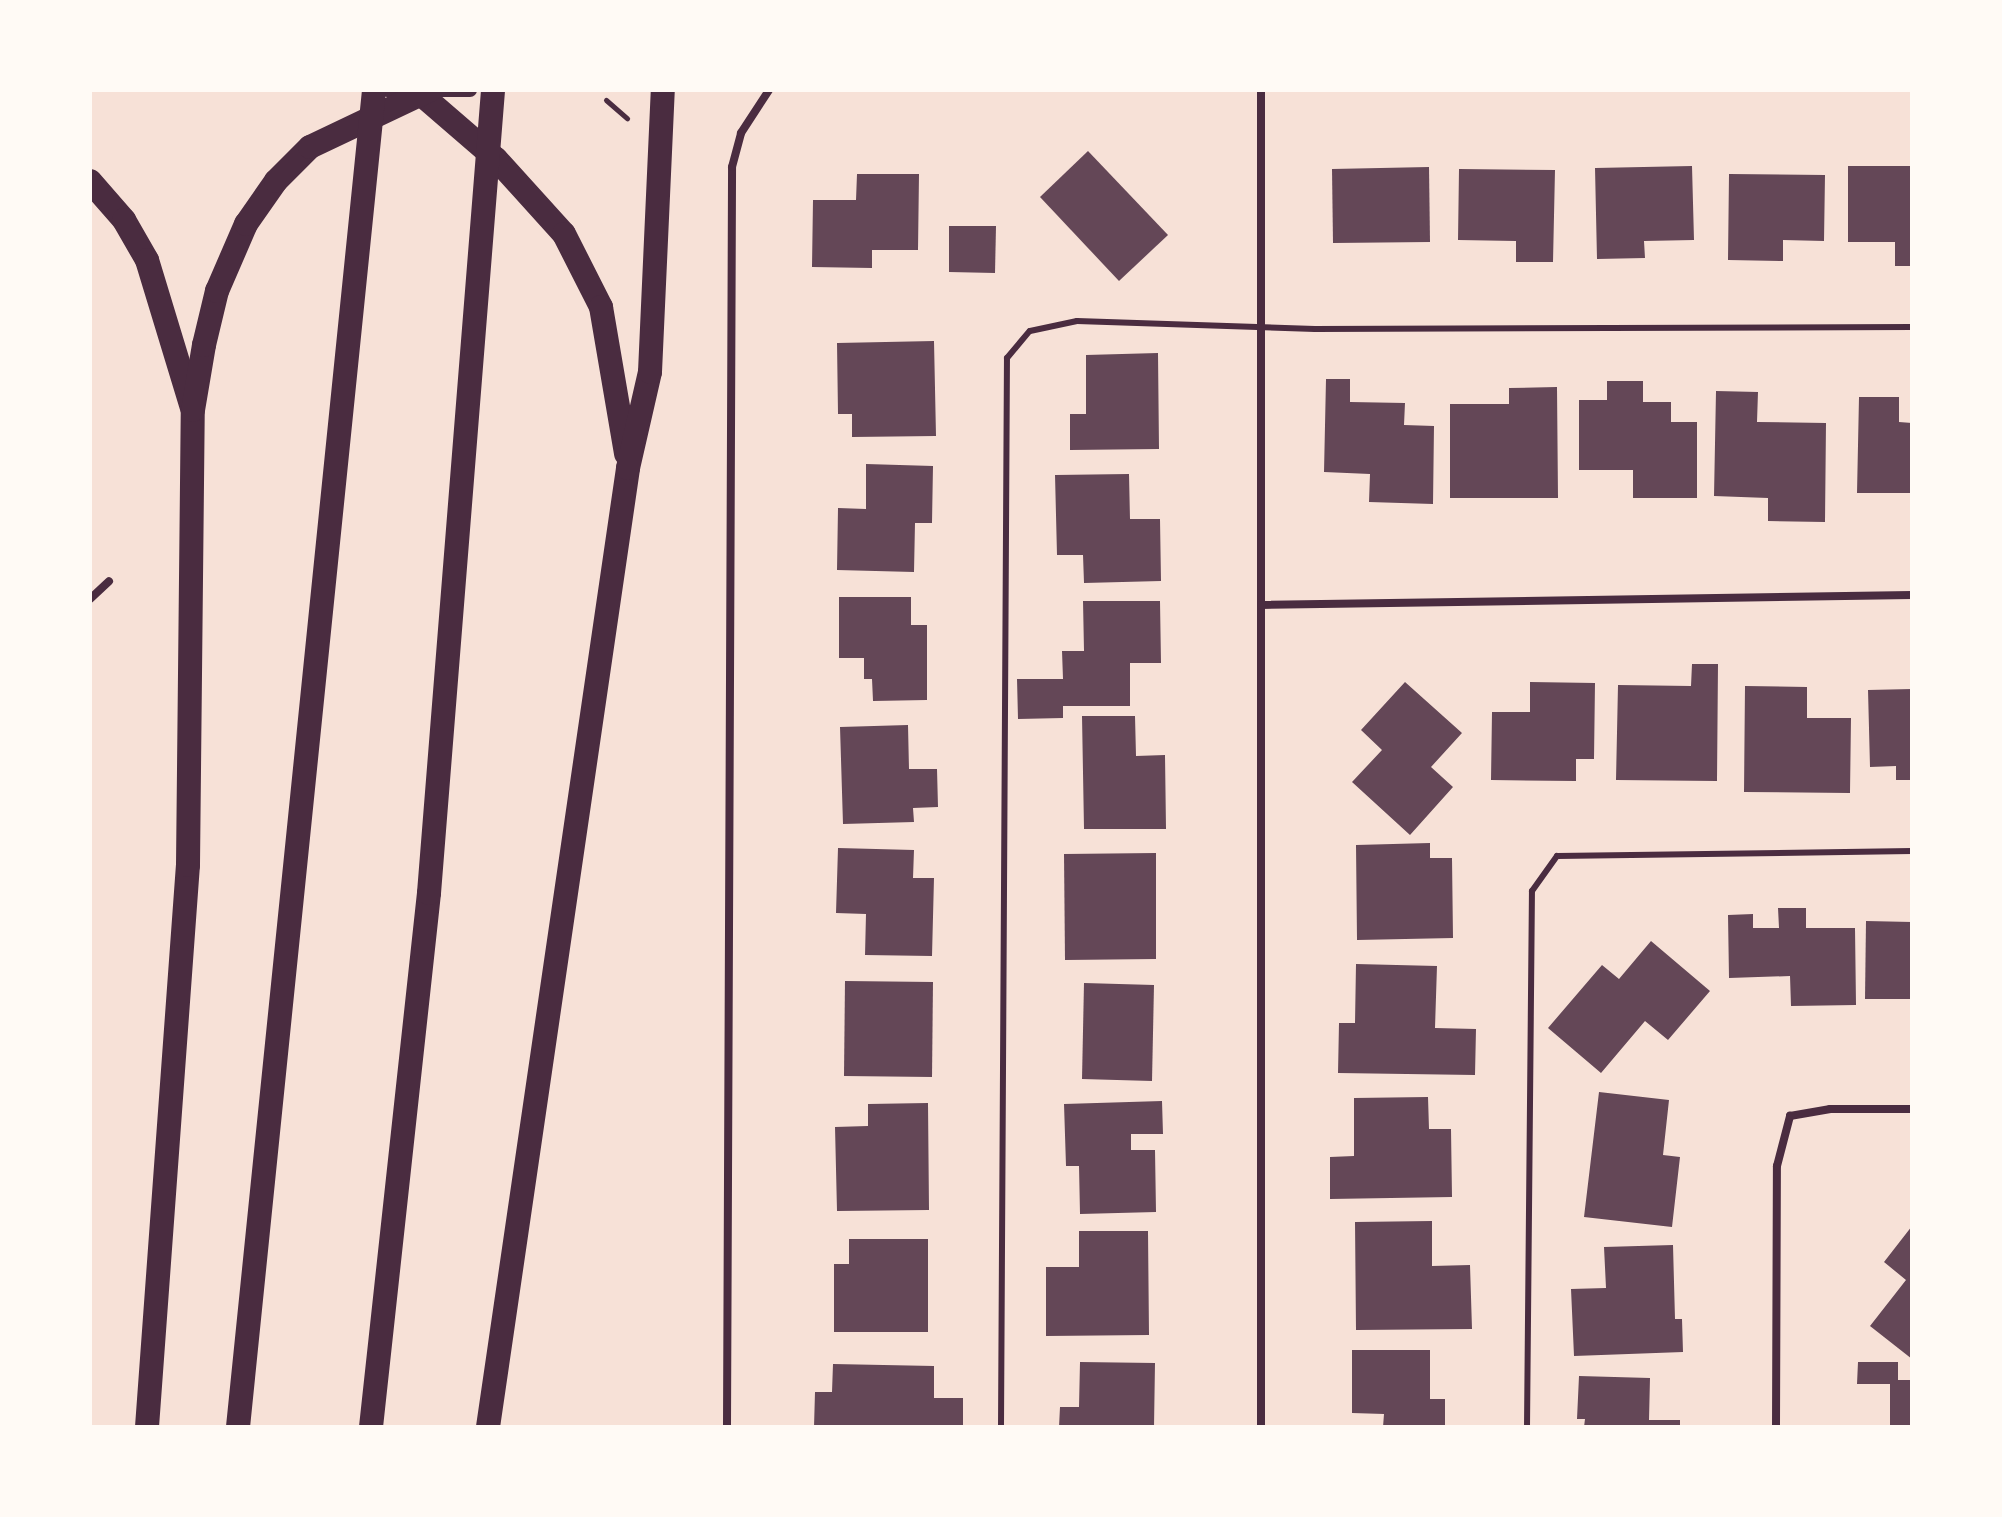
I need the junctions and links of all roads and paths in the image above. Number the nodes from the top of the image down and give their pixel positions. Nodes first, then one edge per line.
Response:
1 (374, 90) edge
2 (387, 90) edge
3 (470, 90) edge
4 (493, 90) edge
5 (663, 90) edge
6 (769, 90) edge
7 (1261, 90) edge
8 (422, 91) edge
9 (606, 100) dead end
10 (627, 118) dead end
11 (90, 181) edge
12 (1263, 327) junction
13 (1912, 327) edge
14 (193, 410) junction
15 (628, 468) junction
16 (109, 581) dead end
17 (1912, 595) edge
18 (90, 599) edge
19 (1261, 605) junction
20 (1912, 851) edge
21 (1912, 1109) edge
22 (147, 1427) edge
23 (238, 1427) edge
24 (371, 1427) edge
25 (488, 1427) edge
26 (727, 1427) edge
27 (1001, 1427) edge
28 (1261, 1427) edge
29 (1527, 1427) edge
30 (1776, 1427) edge

1 - 23 highway
2 - 8 street
3 - 8 street
4 - 24 highway
5 - 15 highway
6 - 26 street
7 - 12 street
8 - 14 highway
8 - 15 highway
9 - 10 path
11 - 14 highway
12 - 13 lane
12 - 19 street
12 - 27 lane
14 - 22 highway
15 - 25 highway
16 - 18 street
17 - 19 street
19 - 28 street
20 - 29 lane
21 - 30 street

